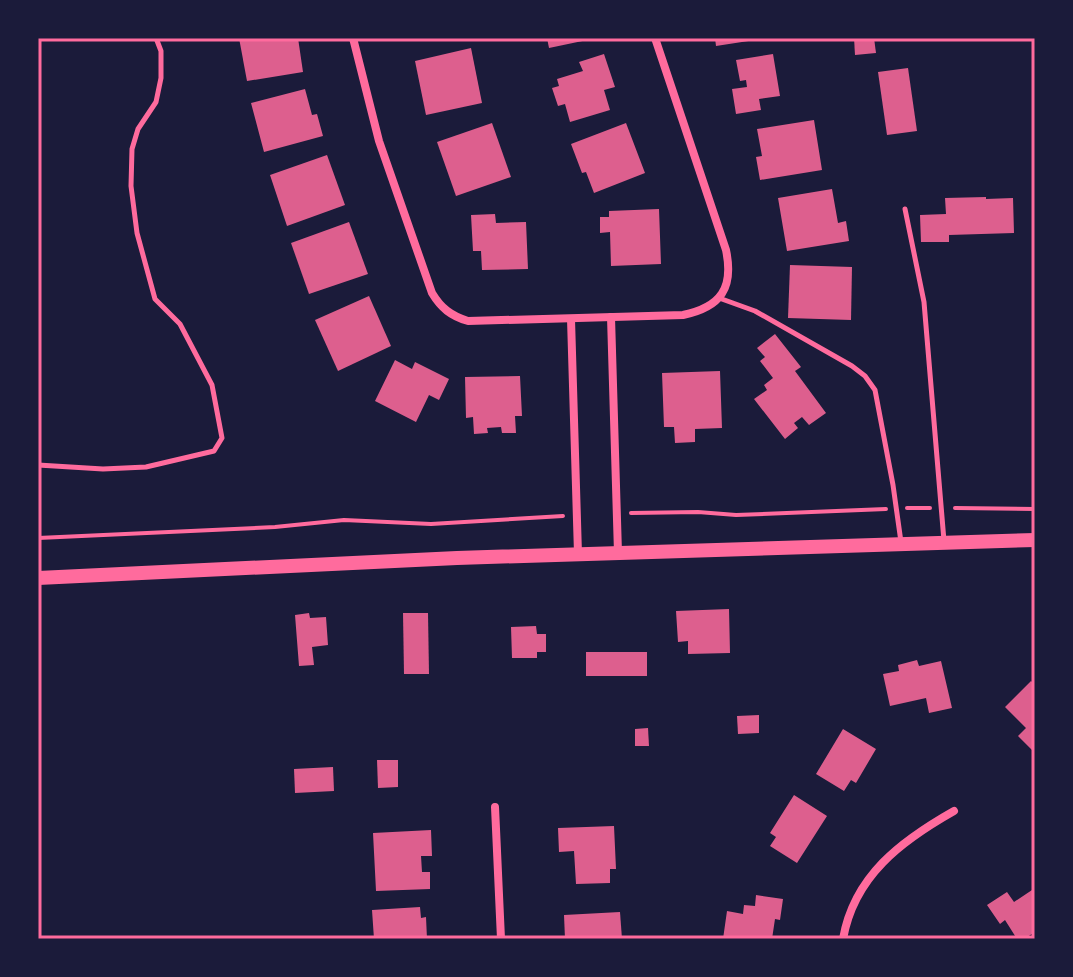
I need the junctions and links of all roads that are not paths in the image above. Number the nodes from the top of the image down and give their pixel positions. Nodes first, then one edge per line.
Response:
1 (156, 38) edge
2 (353, 38) edge
3 (655, 38) edge
4 (905, 209) dead end
5 (719, 298) junction
6 (611, 317) junction
7 (571, 319) junction
8 (38, 465) edge
9 (1035, 540) edge
10 (944, 542) junction
11 (901, 543) junction
12 (618, 553) junction
13 (578, 554) junction
14 (38, 578) edge
15 (495, 807) dead end
16 (954, 811) dead end
17 (501, 939) edge
18 (843, 939) edge

1 - 8 lane
2 - 7 street
3 - 5 street
4 - 10 lane
5 - 6 street
5 - 11 lane
6 - 7 street
6 - 12 street
7 - 13 street
9 - 10 main road
10 - 11 main road
11 - 12 main road
12 - 13 main road
13 - 14 main road
15 - 17 street
16 - 18 street

